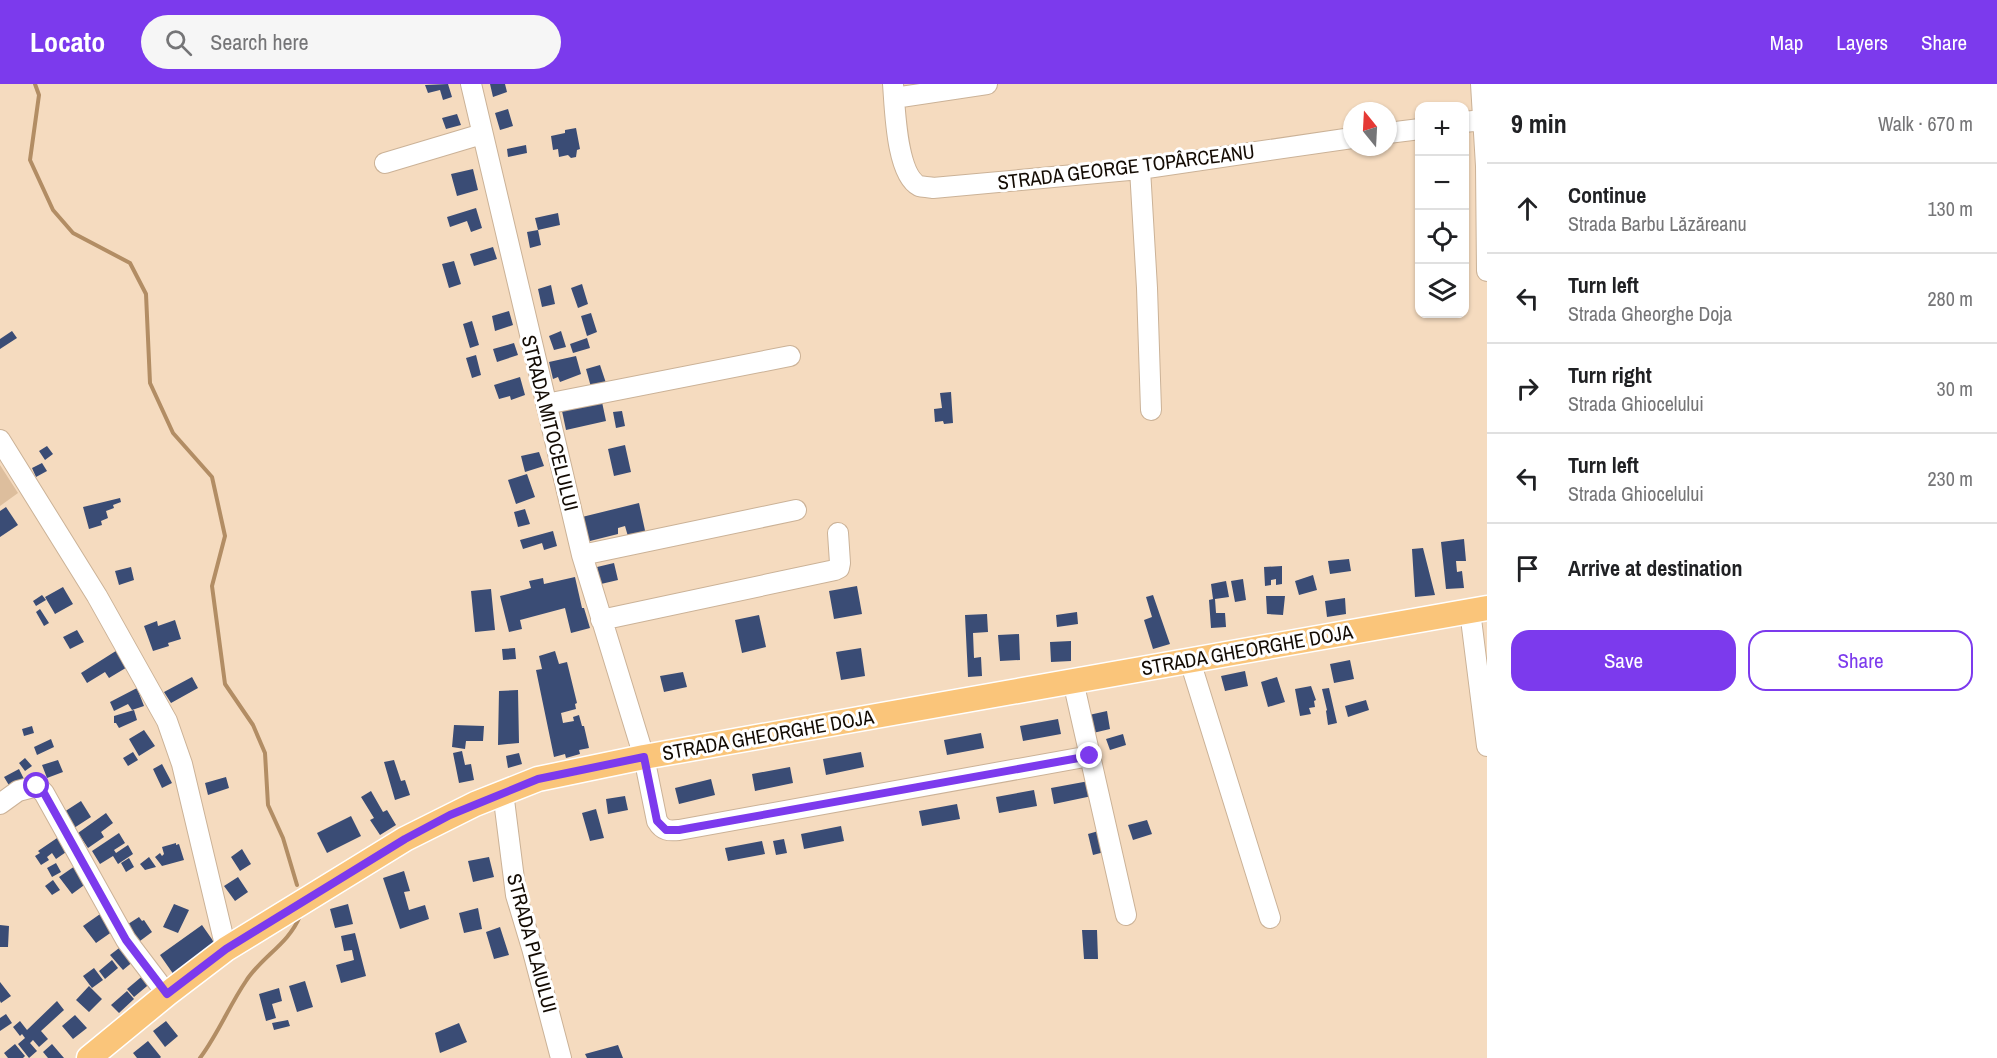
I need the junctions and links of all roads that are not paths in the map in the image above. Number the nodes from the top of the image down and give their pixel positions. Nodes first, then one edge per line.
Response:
1 (471, 84) edge
2 (987, 84) edge
3 (1481, 84) edge
4 (894, 91) edge
5 (1474, 121) edge
6 (1415, 130) edge
7 (1397, 132) edge
8 (482, 134) junction
9 (1343, 139) edge
10 (385, 163) dead end
11 (1140, 169) junction
12 (1487, 272) edge
13 (790, 356) dead end
14 (546, 404) junction
15 (1151, 410) dead end
16 (0, 440) edge
17 (796, 510) dead end
18 (838, 533) dead end
19 (582, 555) junction
20 (1478, 609) edge
21 (601, 620) junction
22 (1190, 661) junction
23 (1073, 681) junction
24 (1487, 746) edge
25 (1090, 756) junction
26 (644, 757) junction
27 (503, 792) junction
28 (0, 804) edge
29 (1126, 915) dead end
30 (1270, 918) dead end
31 (226, 949) junction
32 (167, 994) junction
33 (89, 1058) edge
34 (561, 1058) edge

1 - 8 street, STRADA MITOCELULUI
2 - 4 street
3 - 5 street
4 - 11 street, STRADA GEORGE TOPÂRCEANU
5 - 12 street
6 - 7 street
8 - 10 street
8 - 14 street, STRADA MITOCELULUI
9 - 11 street, STRADA GEORGE TOPÂRCEANU
11 - 15 street
13 - 14 street
14 - 19 street, STRADA MITOCELULUI
16 - 31 street
17 - 19 street
18 - 21 street
19 - 21 street, STRADA MITOCELULUI
20 - 22 main road, STRADA GHEORGHE DOJA
20 - 24 street
21 - 26 street, STRADA MITOCELULUI
22 - 23 main road, STRADA GHEORGHE DOJA
22 - 30 street
23 - 25 street
23 - 26 main road, STRADA GHEORGHE DOJA
25 - 26 street, STRADA MITOCELULUI
25 - 29 street
26 - 27 main road, STRADA GHEORGHE DOJA
27 - 31 main road, STRADA GHEORGHE DOJA
27 - 34 street, STRADA PLAIULUI
28 - 32 street
31 - 32 main road, STRADA GHEORGHE DOJA
32 - 33 main road, STRADA GHEORGHE DOJA

